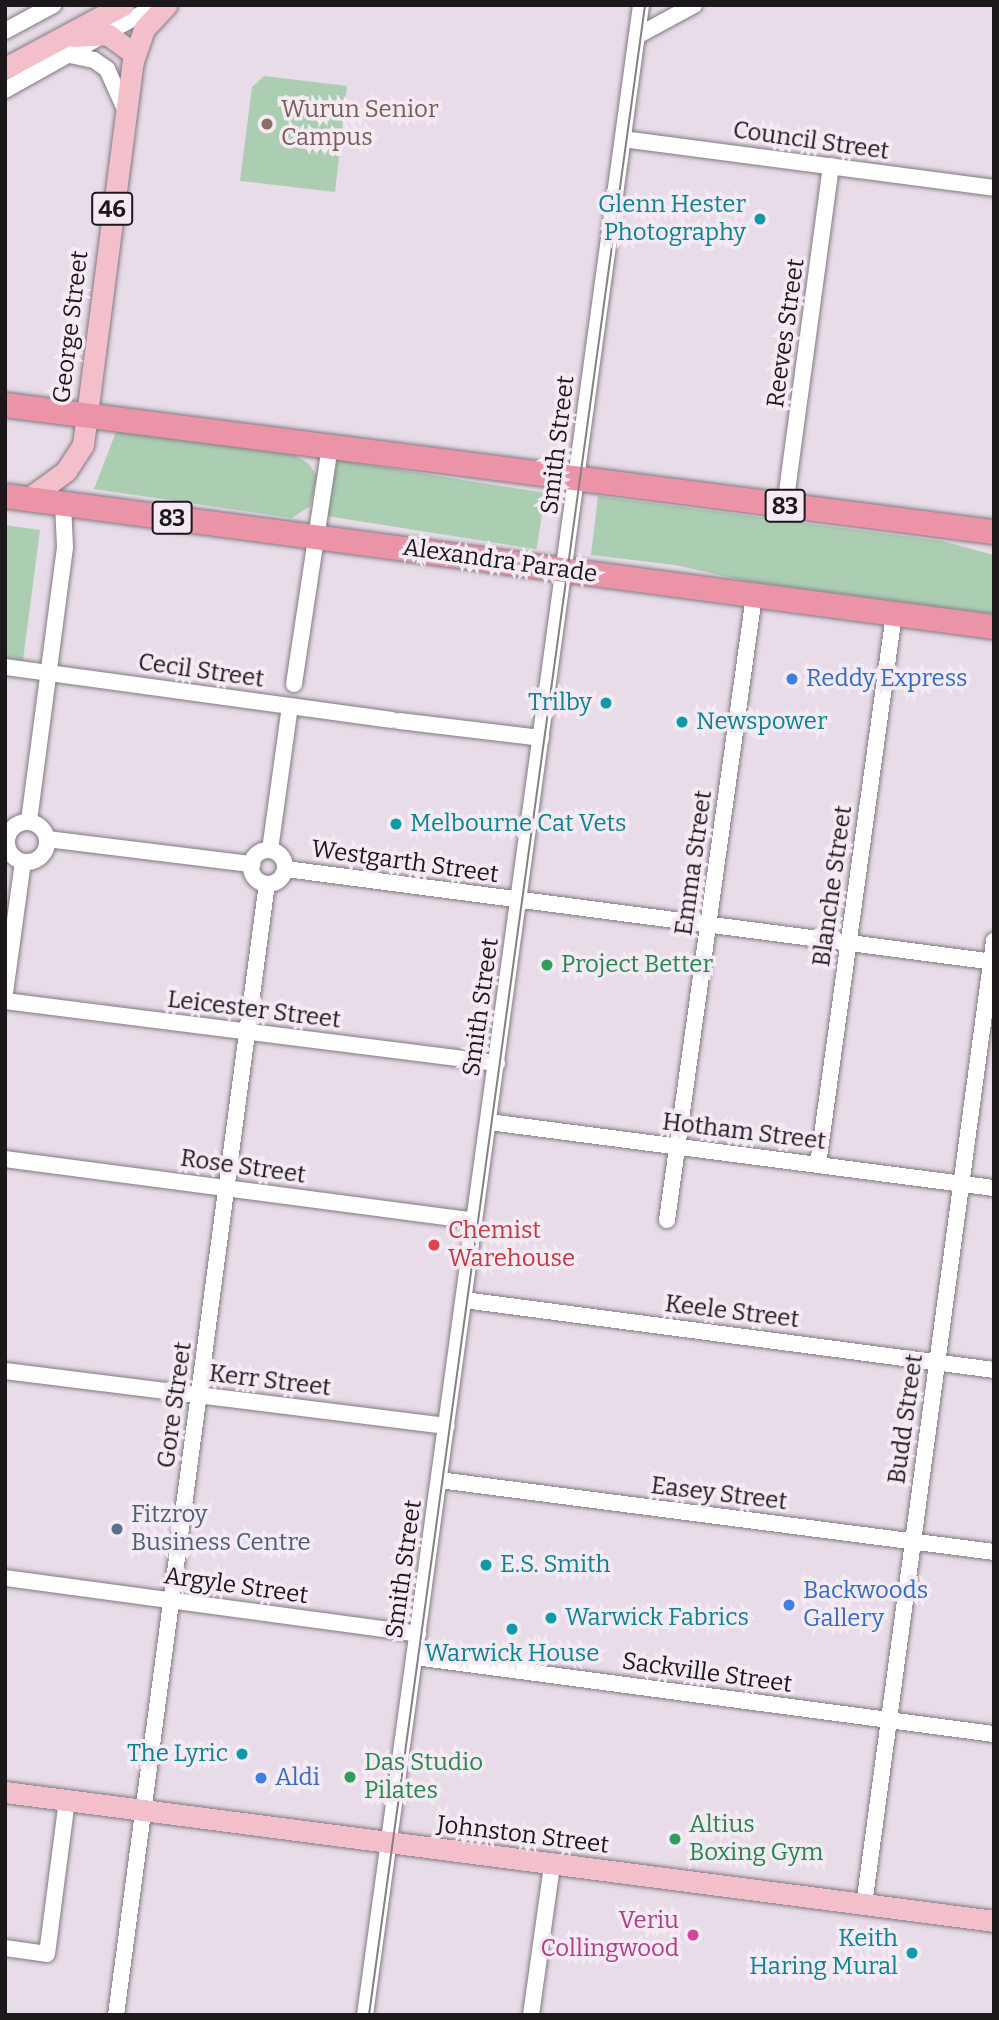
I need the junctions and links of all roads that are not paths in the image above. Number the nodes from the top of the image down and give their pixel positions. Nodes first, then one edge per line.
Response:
1 (53, 5) edge
2 (123, 5) edge
3 (158, 5) edge
4 (166, 5) edge
5 (641, 5) edge
6 (694, 5) edge
7 (5, 30) edge
8 (107, 34) junction
9 (637, 36) junction
10 (62, 48) junction
11 (135, 54) junction
12 (5, 68) edge
13 (5, 90) edge
14 (125, 109) junction
15 (623, 139) junction
16 (831, 166) junction
17 (994, 188) edge
18 (5, 405) edge
19 (86, 415) junction
20 (330, 446) junction
21 (576, 480) junction
22 (17, 497) edge
23 (63, 503) junction
24 (785, 506) junction
25 (994, 532) edge
26 (316, 537) junction
27 (565, 570) junction
28 (754, 596) junction
29 (894, 614) junction
30 (994, 627) edge
31 (5, 667) edge
32 (46, 672) junction
33 (294, 684) dead end
34 (290, 706) junction
35 (541, 738) junction
36 (29, 821) junction
37 (7, 833) edge
38 (47, 839) junction
39 (270, 850) junction
40 (23, 862) junction
41 (252, 864) junction
42 (286, 869) junction
43 (267, 884) junction
44 (519, 901) junction
45 (709, 924) junction
46 (994, 941) edge
47 (848, 942) junction
48 (993, 962) edge
49 (5, 993) edge
50 (5, 1001) edge
51 (247, 1033) junction
52 (497, 1063) junction
53 (489, 1122) junction
54 (678, 1147) junction
55 (5, 1159) edge
56 (818, 1164) junction
57 (962, 1183) junction
58 (227, 1188) junction
59 (994, 1188) edge
60 (667, 1220) dead end
61 (474, 1221) junction
62 (464, 1300) junction
63 (936, 1362) junction
64 (994, 1370) edge
65 (5, 1371) edge
66 (199, 1395) junction
67 (447, 1426) junction
68 (439, 1480) junction
69 (913, 1541) junction
70 (994, 1552) edge
71 (5, 1578) edge
72 (172, 1600) junction
73 (418, 1634) junction
74 (415, 1657) junction
75 (889, 1720) junction
76 (994, 1734) edge
77 (5, 1792) edge
78 (66, 1800) junction
79 (144, 1811) junction
80 (388, 1844) junction
81 (552, 1865) junction
82 (864, 1905) junction
83 (994, 1921) edge
84 (5, 1948) edge
85 (116, 2015) edge
86 (365, 2015) edge
87 (531, 2015) edge

1 - 7 street
2 - 10 main road
3 - 8 street
4 - 11 main road, 46
5 - 9 street, Smith Street
6 - 9 street
8 - 10 main road
8 - 11 main road
9 - 15 street, Smith Street
10 - 12 main road
10 - 13 street
10 - 14 street
11 - 14 main road, George Street / 46
14 - 19 main road, George Street / 46
15 - 16 street, Council Street
15 - 21 street, Smith Street
16 - 17 street, Council Street
16 - 24 street, Reeves Street
18 - 19 highway, 83
19 - 20 highway, 83
19 - 22 main road, George Street / 46
20 - 21 highway, 83
20 - 26 street
21 - 24 highway, 83
21 - 27 street, Smith Street
22 - 23 highway, Alexandra Parade / 83
23 - 26 highway, Alexandra Parade / 83
23 - 32 street
24 - 25 highway, 83
26 - 27 highway, Alexandra Parade / 83
26 - 33 street
27 - 28 highway, Alexandra Parade / 83
27 - 35 street, Smith Street
28 - 29 highway, Alexandra Parade / 83
28 - 45 street, Emma Street
29 - 30 highway, Alexandra Parade / 83
29 - 47 street, Blanche Street
31 - 32 street, Cecil Street
32 - 34 street, Cecil Street
32 - 36 street
34 - 35 street, Cecil Street
34 - 39 street
35 - 44 street, Smith Street
36 - 37 street
36 - 38 street
37 - 40 street
38 - 40 street
38 - 41 street
39 - 41 street
39 - 42 street
40 - 49 street
41 - 43 street
42 - 43 street
42 - 44 street, Westgarth Street
43 - 51 street, Gore Street
44 - 45 street, Westgarth Street
44 - 52 street, Smith Street
45 - 47 street, Westgarth Street
45 - 54 street, Emma Street
46 - 48 street, Budd Street
47 - 48 street, Westgarth Street
47 - 56 street, Blanche Street
48 - 57 street, Budd Street
50 - 51 street, Leicester Street
51 - 52 street, Leicester Street
51 - 58 street, Gore Street
52 - 53 street, Smith Street
53 - 54 street, Hotham Street
53 - 61 street, Smith Street
54 - 56 street, Hotham Street
54 - 60 street, Emma Street
55 - 58 street, Rose Street
56 - 57 street, Hotham Street
57 - 59 street, Hotham Street
57 - 63 street, Budd Street
58 - 61 street, Rose Street
58 - 66 street, Gore Street
61 - 62 street, Smith Street
62 - 63 street, Keele Street
62 - 67 street, Smith Street
63 - 64 street, Keele Street
63 - 69 street, Budd Street
65 - 66 street, Kerr Street
66 - 67 street, Kerr Street
66 - 72 street, Gore Street
67 - 68 street, Smith Street
68 - 69 street, Easey Street
68 - 73 street, Smith Street
69 - 70 street, Easey Street
69 - 75 street, Budd Street
71 - 72 street, Argyle Street
72 - 73 street, Argyle Street
72 - 79 street, Gore Street
73 - 74 street, Smith Street
74 - 75 street, Sackville Street
74 - 80 street, Smith Street
75 - 76 street, Sackville Street
75 - 82 street, Budd Street
77 - 78 main road, Johnston Street
78 - 79 main road, Johnston Street
78 - 84 street
79 - 80 main road, Johnston Street
79 - 85 street, Gore Street
80 - 81 main road, Johnston Street
80 - 86 street, Smith Street
81 - 82 main road, Johnston Street
81 - 87 street
82 - 83 main road, Johnston Street

